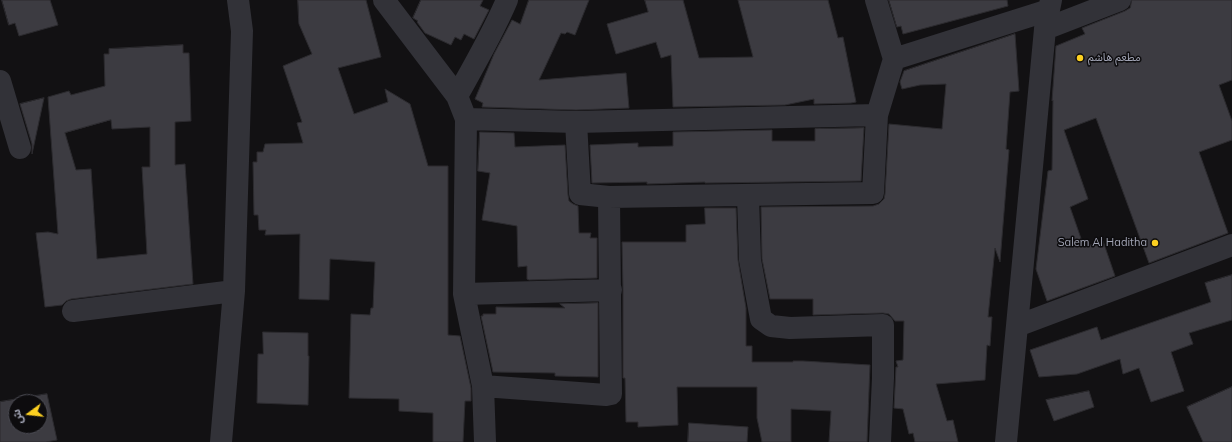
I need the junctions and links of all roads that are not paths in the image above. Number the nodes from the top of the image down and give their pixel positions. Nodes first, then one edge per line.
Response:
1 (238, 0) edge
2 (384, 0) edge
3 (507, 0) edge
4 (876, 0) edge
5 (1120, 0) edge
6 (1048, 13) edge
7 (894, 59) junction
8 (0, 80) edge
9 (457, 96) junction
10 (877, 115) junction
11 (466, 119) junction
12 (576, 122) junction
13 (20, 148) dead end
14 (748, 196) junction
15 (609, 197) junction
16 (1232, 245) edge
17 (611, 290) junction
18 (234, 291) junction
19 (464, 294) junction
20 (73, 311) dead end
21 (1017, 326) junction
22 (483, 386) junction
23 (221, 442) edge
24 (485, 442) edge
25 (880, 442) edge
26 (1006, 442) edge

1 - 18 street
2 - 9 street
3 - 9 street
4 - 7 street
5 - 6 street
6 - 7 street
6 - 21 street
7 - 10 street
8 - 13 street
9 - 11 street
10 - 12 street
10 - 14 street
11 - 12 street
11 - 19 street
12 - 15 street
14 - 15 street
14 - 25 street
15 - 17 street
16 - 21 street
17 - 19 street
17 - 22 street
18 - 20 street
18 - 23 street
19 - 22 street
21 - 26 street
22 - 24 street

